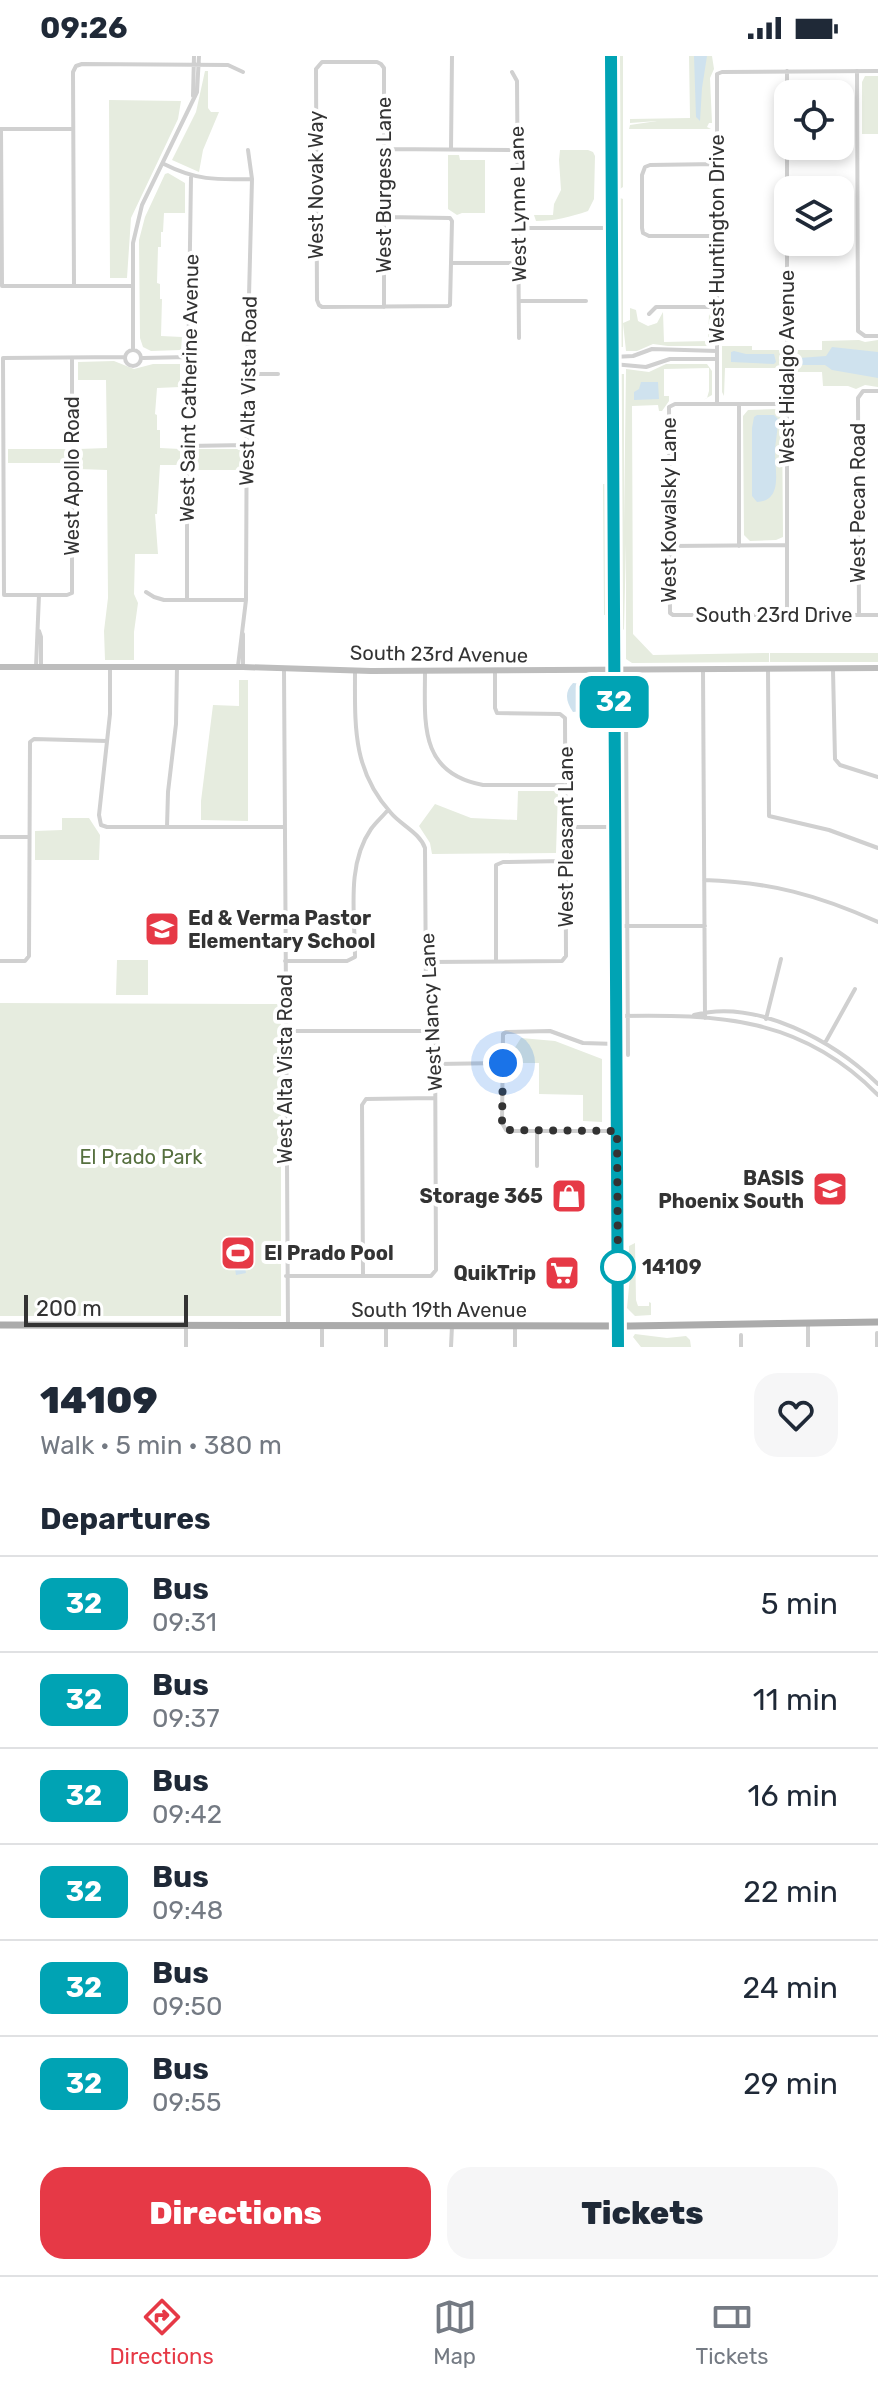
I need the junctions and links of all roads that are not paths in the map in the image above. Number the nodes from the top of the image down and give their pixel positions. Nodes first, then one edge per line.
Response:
1 (197, 56) edge
2 (452, 56) edge
3 (611, 56) edge
4 (381, 64) joint
5 (196, 65) junction
6 (787, 71) junction
7 (857, 71) junction
8 (878, 71) edge
9 (243, 72) dead end
10 (512, 72) dead end
11 (0, 129) edge
12 (73, 129) junction
13 (384, 149) junction
14 (451, 149) junction
15 (248, 150) dead end
16 (518, 150) junction
17 (164, 164) junction
18 (717, 164) junction
19 (191, 177) junction
20 (252, 179) junction
21 (385, 217) junction
22 (519, 228) junction
23 (612, 228) junction
24 (717, 236) junction
25 (452, 263) junction
26 (519, 263) junction
27 (74, 286) junction
28 (133, 286) junction
29 (519, 301) junction
30 (586, 301) dead end
31 (384, 307) junction
32 (717, 307) junction
33 (649, 314) dead end
34 (878, 336) edge
35 (519, 338) dead end
36 (133, 350) junction
37 (717, 351) junction
38 (125, 357) junction
39 (188, 357) junction
40 (72, 358) junction
41 (142, 358) junction
42 (717, 359) junction
43 (613, 360) junction
44 (247, 374) junction
45 (278, 374) dead end
46 (878, 391) edge
47 (717, 404) junction
48 (739, 404) junction
49 (788, 404) junction
50 (247, 445) junction
51 (187, 446) junction
52 (2, 448) edge
53 (787, 545) junction
54 (670, 546) junction
55 (739, 546) junction
56 (146, 592) dead end
57 (39, 595) junction
58 (187, 600) junction
59 (246, 600) junction
60 (671, 614) joint
61 (787, 615) junction
62 (859, 615) junction
63 (878, 615) edge
64 (0, 667) edge
65 (38, 667) junction
66 (110, 667) junction
67 (177, 667) junction
68 (240, 667) junction
69 (833, 668) junction
70 (878, 668) edge
71 (284, 669) junction
72 (354, 669) junction
73 (703, 669) junction
74 (768, 669) junction
75 (614, 670) junction
76 (425, 671) junction
77 (495, 671) junction
78 (626, 711) dead end
79 (107, 741) junction
80 (615, 773) junction
81 (626, 773) junction
82 (878, 777) edge
83 (565, 785) junction
84 (388, 810) junction
85 (167, 827) junction
86 (284, 827) junction
87 (565, 827) junction
88 (615, 827) junction
89 (0, 837) edge
90 (29, 837) junction
91 (878, 848) edge
92 (565, 861) junction
93 (704, 880) junction
94 (878, 922) edge
95 (615, 926) junction
96 (627, 926) junction
97 (705, 926) junction
98 (781, 959) dead end
99 (0, 961) edge
100 (285, 961) junction
101 (496, 961) junction
102 (426, 962) junction
103 (855, 989) dead end
104 (705, 1012) junction
105 (628, 1015) junction
106 (692, 1015) junction
107 (616, 1016) junction
108 (705, 1018) junction
109 (766, 1019) junction
110 (764, 1026) junction
111 (285, 1031) junction
112 (435, 1031) junction
113 (825, 1043) junction
114 (616, 1044) junction
115 (821, 1050) junction
116 (628, 1055) dead end
117 (503, 1063) junction
118 (436, 1064) junction
119 (877, 1081) edge
120 (869, 1086) junction
121 (878, 1095) edge
122 (435, 1098) junction
123 (537, 1131) junction
124 (617, 1131) junction
125 (537, 1166) dead end
126 (286, 1276) junction
127 (363, 1276) junction
128 (878, 1322) edge
129 (808, 1324) junction
130 (0, 1325) edge
131 (322, 1325) junction
132 (386, 1325) junction
133 (186, 1326) junction
134 (288, 1326) junction
135 (452, 1326) junction
136 (515, 1326) junction
137 (618, 1326) junction
138 (877, 1333) edge
139 (741, 1335) dead end
140 (186, 1347) edge
141 (322, 1347) edge
142 (386, 1347) edge
143 (451, 1347) edge
144 (515, 1347) edge
145 (618, 1347) edge
146 (741, 1347) edge
147 (808, 1347) edge
148 (877, 1347) edge

1 - 5 street
2 - 14 street
3 - 23 main road
4 - 13 street, West Burgess Lane
4 - 31 street, West Novak Way
5 - 9 street
5 - 12 street
5 - 17 street
6 - 7 street
6 - 18 street, West Huntington Drive
6 - 49 street, West Hidalgo Avenue
7 - 8 street
7 - 34 street
10 - 16 street, West Lynne Lane
11 - 12 street
11 - 27 street
12 - 27 street
13 - 14 street
13 - 21 street, West Burgess Lane
14 - 16 street
15 - 20 street, West Alta Vista Road
16 - 22 street, West Lynne Lane
17 - 19 street
17 - 28 street
18 - 24 street, West Huntington Drive
18 - 24 street
19 - 20 street
19 - 39 street, West Saint Catherine Avenue
20 - 44 street, West Alta Vista Road
21 - 25 street
21 - 31 street, West Burgess Lane
22 - 23 street
22 - 26 street, West Lynne Lane
23 - 43 main road
24 - 32 street, West Huntington Drive
25 - 26 street
25 - 31 street
26 - 29 street, West Lynne Lane
27 - 28 street
28 - 36 street
29 - 30 street
29 - 35 street, West Lynne Lane
32 - 33 street
32 - 37 street, West Huntington Drive
36 - 38 street
36 - 41 street
37 - 42 street, West Huntington Drive
37 - 43 street
38 - 40 street
38 - 41 street
39 - 41 street
39 - 51 street, West Saint Catherine Avenue
40 - 52 street
40 - 57 street, West Apollo Road
42 - 43 street
42 - 47 street, West Huntington Drive
43 - 75 main road
44 - 45 street
44 - 50 street, West Alta Vista Road
46 - 62 street, West Pecan Road
47 - 48 street
47 - 54 street, West Kowalsky Lane
48 - 49 street
48 - 55 street
49 - 53 street, West Hidalgo Avenue
50 - 51 street
50 - 59 street, West Alta Vista Road
51 - 58 street, West Saint Catherine Avenue
52 - 57 street
53 - 55 street
53 - 61 street, West Hidalgo Avenue
54 - 55 street
54 - 60 street, West Kowalsky Lane
56 - 58 street
57 - 65 street
58 - 59 street
59 - 68 street, West Alta Vista Road
60 - 61 street, South 23rd Drive
61 - 62 street, South 23rd Drive
62 - 63 street, South 23rd Drive
64 - 65 main road, South 23rd Avenue
65 - 66 main road, South 23rd Avenue
66 - 67 main road, South 23rd Avenue
66 - 79 street
67 - 68 main road, South 23rd Avenue
67 - 85 street
68 - 71 main road, South 23rd Avenue
69 - 70 main road, South 23rd Avenue
69 - 74 main road, South 23rd Avenue
69 - 82 street
71 - 72 main road, South 23rd Avenue
71 - 86 street, West Alta Vista Road
72 - 76 main road, South 23rd Avenue
72 - 84 street
73 - 74 main road, South 23rd Avenue
73 - 75 main road, South 23rd Avenue
73 - 93 street
74 - 91 street
75 - 77 main road, South 23rd Avenue
75 - 80 main road
76 - 77 main road, South 23rd Avenue
76 - 83 street
77 - 83 street, West Pleasant Lane
78 - 81 street
79 - 85 street
79 - 90 street
80 - 81 street
80 - 88 main road
81 - 96 street
83 - 87 street, West Pleasant Lane
84 - 100 street
84 - 102 street, West Nancy Lane
85 - 86 street
86 - 100 street, West Alta Vista Road
87 - 88 street
87 - 92 street, West Pleasant Lane
88 - 95 main road
89 - 90 street
90 - 99 street
92 - 101 street
92 - 101 street, West Pleasant Lane
93 - 94 street
93 - 97 street
95 - 96 street
95 - 107 main road
96 - 97 street
96 - 105 street
97 - 104 street
98 - 109 street
100 - 111 street, West Alta Vista Road
101 - 102 street
102 - 112 street, West Nancy Lane
103 - 113 street
104 - 106 street
104 - 108 street
104 - 109 street
105 - 106 street
105 - 107 street
105 - 116 street
106 - 108 street
107 - 114 main road
108 - 110 street
109 - 110 street
109 - 113 street
110 - 115 street
111 - 112 street
111 - 126 street, West Alta Vista Road
112 - 118 street, West Nancy Lane
113 - 115 street
113 - 119 street
114 - 117 street
114 - 124 main road
115 - 120 street
117 - 118 street
117 - 123 street
118 - 122 street, West Nancy Lane
119 - 120 street
120 - 121 street
122 - 127 street
122 - 127 street, West Nancy Lane
123 - 124 street
123 - 125 street
124 - 137 main road
126 - 127 street
126 - 134 street, West Alta Vista Road
128 - 129 main road, South 19th Avenue
129 - 137 main road, South 19th Avenue
129 - 147 street
130 - 133 main road, South 19th Avenue
131 - 132 main road, South 19th Avenue
131 - 134 main road, South 19th Avenue
131 - 141 street
132 - 135 main road, South 19th Avenue
132 - 142 street
133 - 134 main road, South 19th Avenue
133 - 140 street
135 - 136 main road, South 19th Avenue
135 - 143 street
136 - 137 main road, South 19th Avenue
136 - 144 street
137 - 145 main road
138 - 148 street
139 - 146 street

